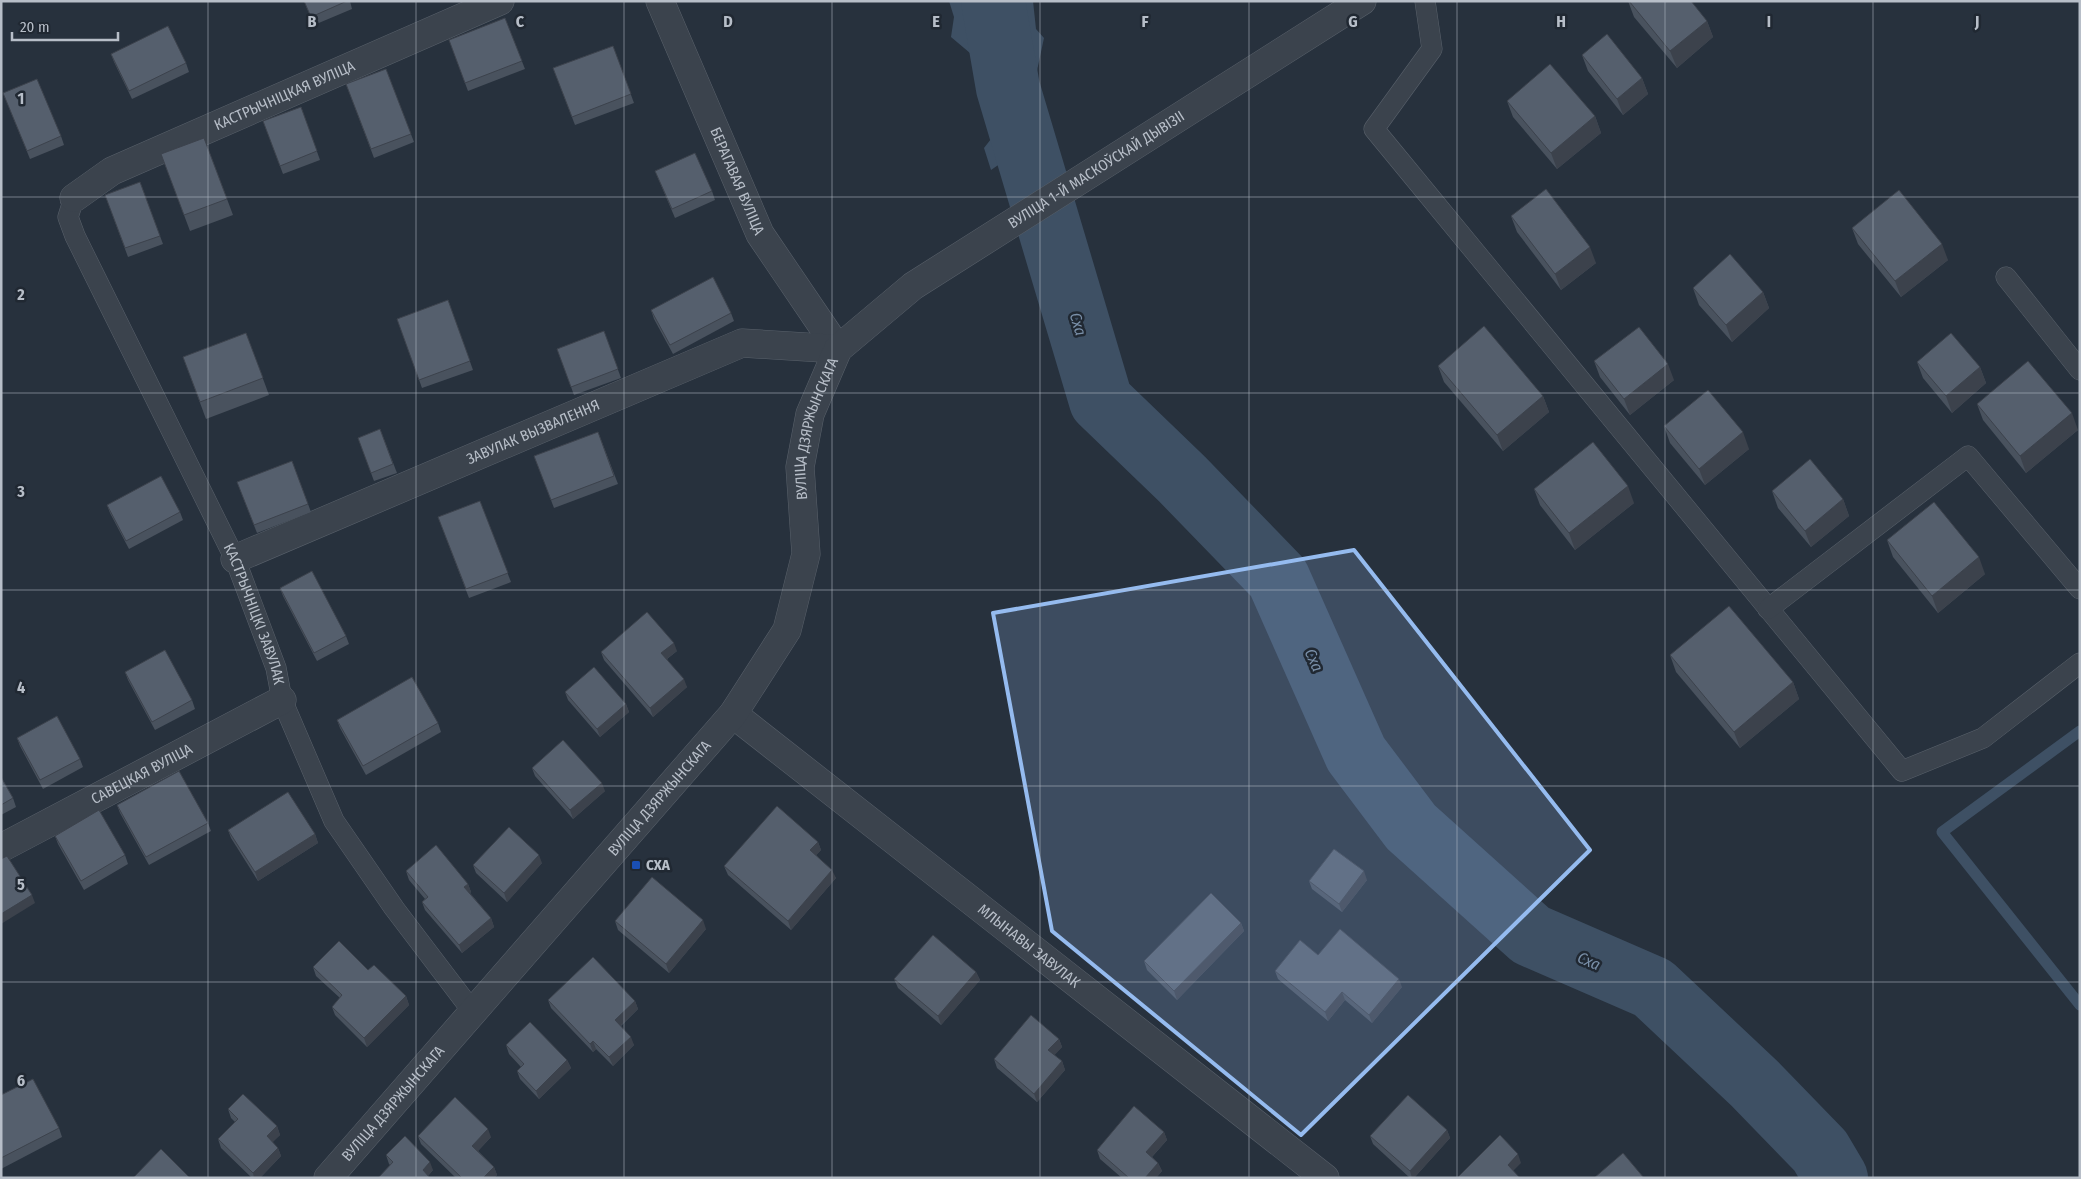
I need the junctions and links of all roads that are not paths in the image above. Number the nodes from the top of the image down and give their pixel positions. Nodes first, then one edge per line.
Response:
1 (500, 1) edge
2 (660, 1) edge
3 (1362, 1) edge
4 (1425, 1) edge
5 (74, 198) joint
6 (2006, 277) dead end
7 (838, 349) junction
8 (2080, 370) edge
9 (235, 558) junction
10 (2080, 589) edge
11 (1768, 608) junction
12 (2080, 663) edge
13 (282, 700) junction
14 (733, 714) junction
15 (1, 848) edge
16 (473, 1012) junction
17 (328, 1178) edge
18 (1325, 1178) edge

1 - 5 street, КАСТРЫЧНІЦКАЯ ВУЛІЦА
2 - 7 street, БЕРАГАВАЯ ВУЛІЦА
3 - 7 street, ВУЛІЦА 1-Й МАСКОЎСКАЙ ДЫВІЗІІ
4 - 11 lane
5 - 9 lane, КАСТРЫЧНІЦКІ ЗАВУЛАК
6 - 8 lane
7 - 9 street, ЗАВУЛАК ВЫЗВАЛЕННЯ
7 - 14 street, ВУЛІЦА ДЗЯРЖЫНСКАГА
9 - 13 lane, КАСТРЫЧНІЦКІ ЗАВУЛАК
10 - 11 lane
11 - 12 lane
13 - 15 street, САВЕЦКАЯ ВУЛІЦА
13 - 16 lane, КАСТРЫЧНІЦКІ ЗАВУЛАК
14 - 16 street, ВУЛІЦА ДЗЯРЖЫНСКАГА
14 - 18 street, МЛЫНАВЫ ЗАВУЛАК
16 - 17 street, ВУЛІЦА ДЗЯРЖЫНСКАГА

